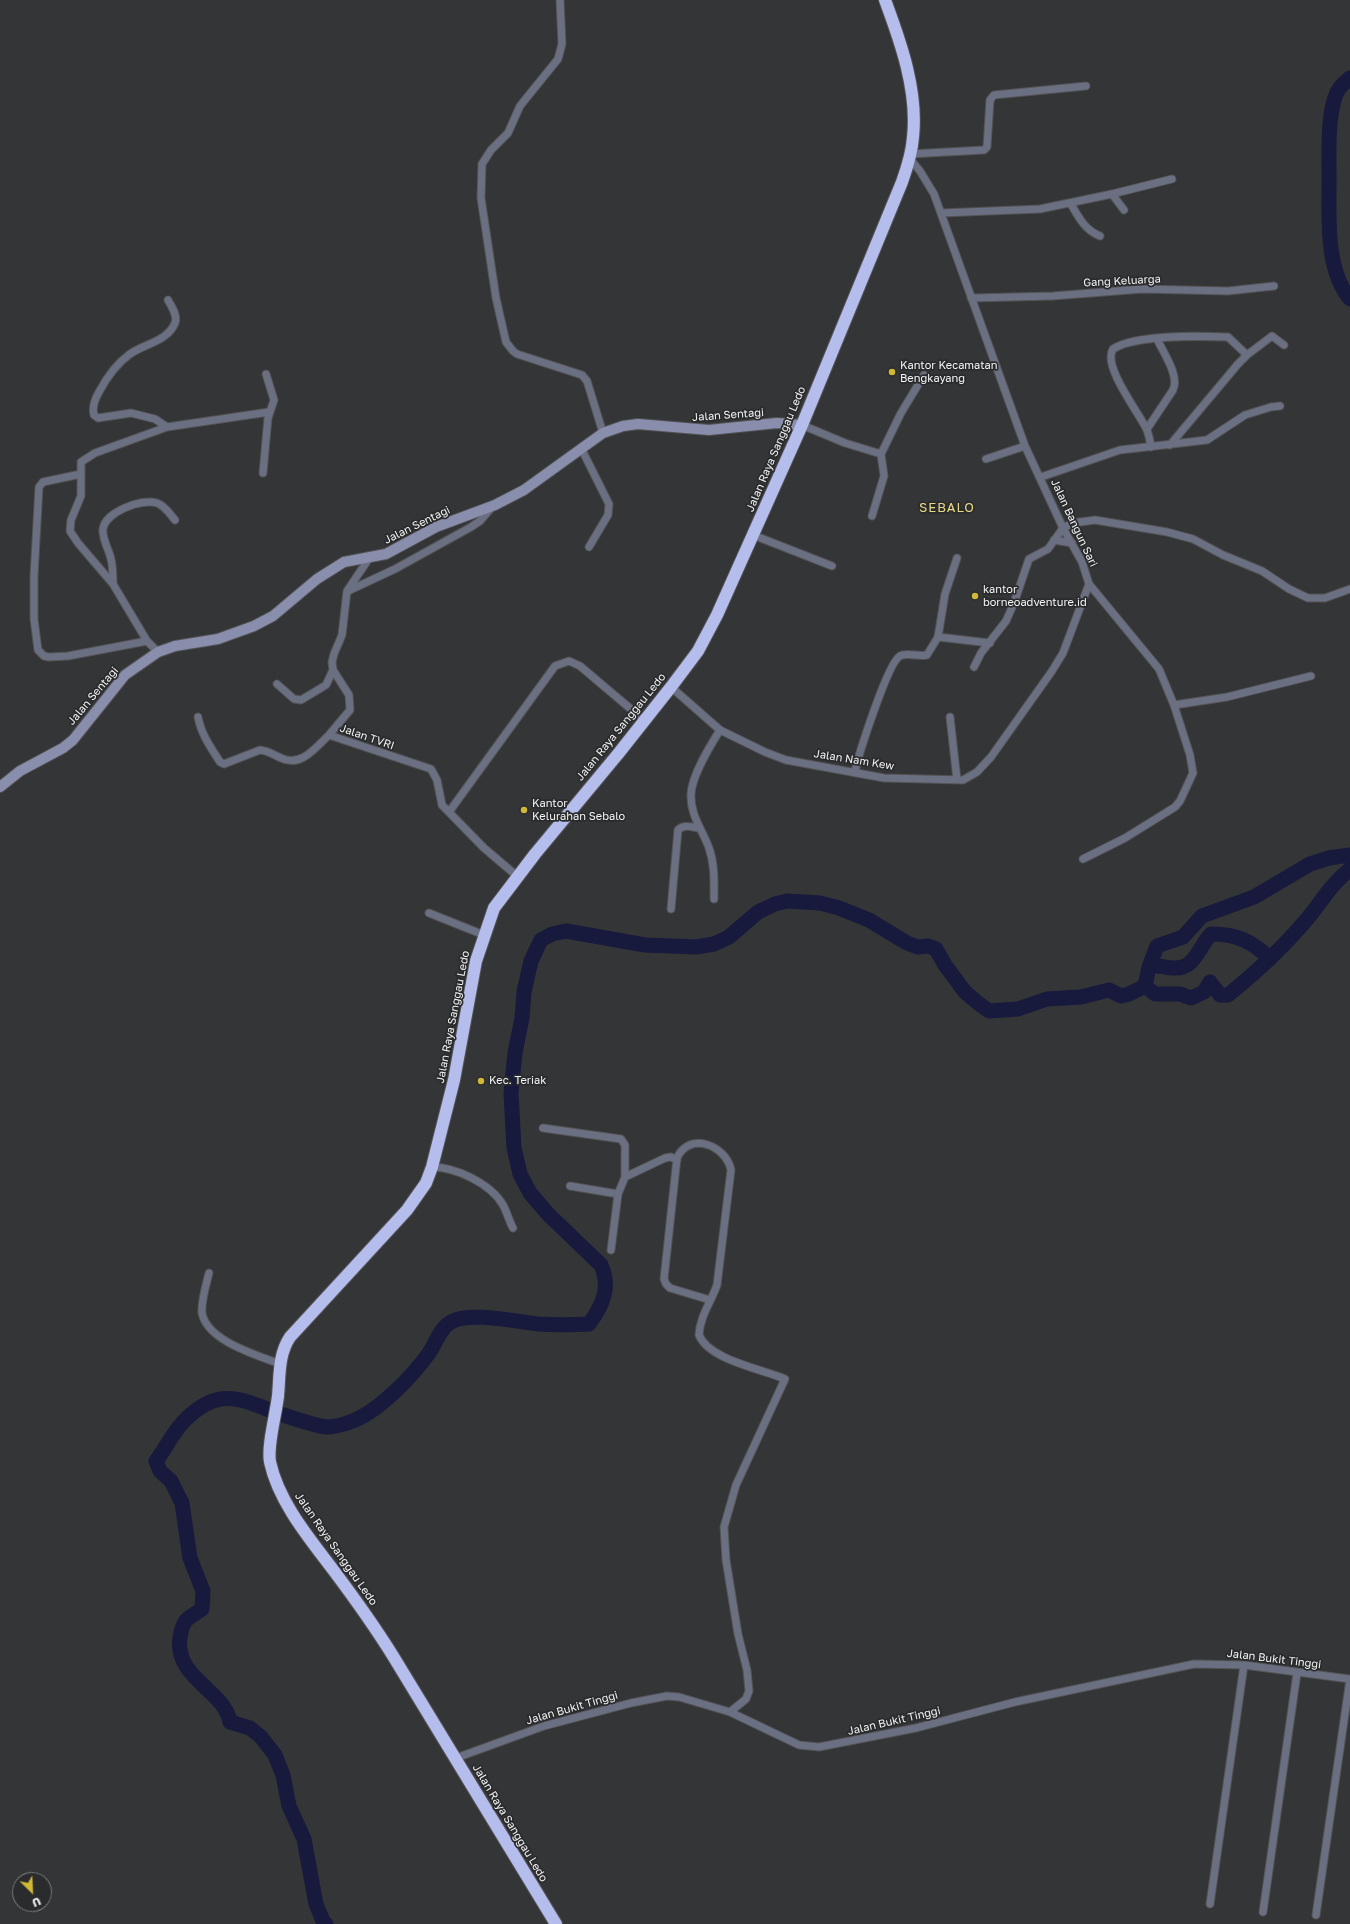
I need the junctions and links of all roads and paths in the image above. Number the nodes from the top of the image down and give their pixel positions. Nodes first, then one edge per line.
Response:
1 (560, 0) edge
2 (885, 0) edge
3 (1086, 86) dead end
4 (910, 156) junction
5 (1172, 179) dead end
6 (1112, 194) junction
7 (1071, 204) junction
8 (1124, 210) dead end
9 (941, 213) junction
10 (1100, 236) dead end
11 (1274, 286) dead end
12 (971, 298) junction
13 (168, 300) dead end
14 (1157, 339) junction
15 (1284, 345) dead end
16 (1247, 355) junction
17 (266, 374) dead end
18 (924, 374) dead end
19 (1280, 406) dead end
20 (269, 412) junction
21 (802, 425) junction
22 (166, 427) junction
23 (1147, 429) junction
24 (603, 433) junction
25 (1170, 445) junction
26 (1026, 446) junction
27 (1151, 447) junction
28 (581, 448) junction
29 (881, 454) junction
30 (986, 459) dead end
31 (263, 473) dead end
32 (81, 474) junction
33 (1041, 477) junction
34 (495, 505) junction
35 (872, 516) dead end
36 (175, 520) dead end
37 (1063, 528) junction
38 (752, 535) junction
39 (1054, 540) junction
40 (1072, 543) junction
41 (589, 547) dead end
42 (370, 557) junction
43 (957, 558) dead end
44 (832, 566) dead end
45 (113, 584) junction
46 (1089, 584) junction
47 (1350, 589) edge
48 (347, 591) junction
49 (938, 637) junction
50 (148, 641) junction
51 (990, 643) junction
52 (158, 652) junction
53 (974, 666) dead end
54 (333, 670) junction
55 (1311, 676) dead end
56 (277, 684) dead end
57 (671, 687) junction
58 (1174, 705) junction
59 (198, 717) dead end
60 (950, 717) dead end
61 (645, 721) junction
62 (720, 730) junction
63 (329, 735) junction
64 (855, 772) junction
65 (957, 780) junction
66 (0, 788) edge
67 (449, 812) junction
68 (699, 828) junction
69 (1083, 859) dead end
70 (517, 876) junction
71 (714, 899) dead end
72 (671, 909) dead end
73 (429, 913) dead end
74 (484, 935) junction
75 (543, 1128) dead end
76 (677, 1160) junction
77 (432, 1167) junction
78 (625, 1178) junction
79 (570, 1186) dead end
80 (618, 1194) junction
81 (513, 1228) dead end
82 (611, 1250) dead end
83 (209, 1273) dead end
84 (710, 1300) junction
85 (280, 1364) junction
86 (1244, 1665) junction
87 (1297, 1673) junction
88 (1350, 1679) edge
89 (730, 1712) junction
90 (456, 1758) junction
91 (1210, 1904) dead end
92 (1263, 1912) dead end
93 (1316, 1915) dead end
94 (556, 1924) edge

1 - 24 street
2 - 4 highway, Jalan Raya Sanggau Ledo
3 - 4 street
4 - 9 street, Jalan Bangun Sari
4 - 21 highway, Jalan Raya Sanggau Ledo
5 - 6 street
6 - 7 street
6 - 8 street
7 - 9 street
7 - 10 street
9 - 12 street, Jalan Bangun Sari
11 - 12 street, Gang Keluarga
12 - 26 street, Jalan Bangun Sari
13 - 22 street
14 - 16 street
14 - 23 street
14 - 23 street
15 - 16 street
16 - 25 street
17 - 20 street
18 - 29 street
19 - 25 street
20 - 22 street
20 - 31 street
21 - 24 main road, Jalan Sentagi
21 - 29 street
21 - 38 highway, Jalan Raya Sanggau Ledo
22 - 32 street
23 - 27 street
24 - 28 main road, Jalan Sentagi
25 - 27 street
26 - 30 street
26 - 33 street, Jalan Bangun Sari
27 - 33 street
28 - 34 main road, Jalan Sentagi
28 - 41 street
29 - 35 street
32 - 45 street
32 - 50 street
33 - 37 street, Jalan Bangun Sari
34 - 42 main road, Jalan Sentagi
34 - 48 street
36 - 45 street
37 - 39 street
37 - 40 street, Jalan Bangun Sari
37 - 47 street
38 - 44 street
38 - 57 highway, Jalan Raya Sanggau Ledo
39 - 40 street
39 - 51 street
40 - 46 street, Jalan Bangun Sari
42 - 48 street
42 - 52 main road, Jalan Sentagi
43 - 49 street
45 - 50 street
46 - 58 street, Jalan Bangun Sari
46 - 65 street, Jalan Nam Kew
48 - 54 street
49 - 51 street
49 - 64 street
50 - 52 street
51 - 53 street
52 - 66 main road, Jalan Sentagi
54 - 56 street
54 - 63 street, Jalan TVRI
55 - 58 street
57 - 61 highway, Jalan Raya Sanggau Ledo
57 - 62 street, Jalan Nam Kew
58 - 69 street, Jalan Bangun Sari
59 - 63 street
60 - 65 street
61 - 67 street
61 - 70 highway, Jalan Raya Sanggau Ledo
62 - 64 street, Jalan Nam Kew
62 - 68 street
63 - 67 street, Jalan TVRI
64 - 65 street, Jalan Nam Kew
67 - 70 street, Jalan TVRI
68 - 71 street
68 - 72 street
70 - 74 highway, Jalan Raya Sanggau Ledo
73 - 74 street
74 - 77 highway, Jalan Raya Sanggau Ledo
75 - 78 street
76 - 78 street
76 - 84 street
76 - 84 street
77 - 81 street
77 - 85 highway, Jalan Raya Sanggau Ledo
78 - 80 street
79 - 80 street
80 - 82 street
83 - 85 street
84 - 89 street
85 - 90 highway, Jalan Raya Sanggau Ledo
86 - 87 street, Jalan Bukit Tinggi
86 - 89 street, Jalan Bukit Tinggi
86 - 91 street
87 - 88 street, Jalan Bukit Tinggi
87 - 92 street
88 - 93 street
89 - 90 street, Jalan Bukit Tinggi
90 - 94 highway, Jalan Raya Sanggau Ledo

